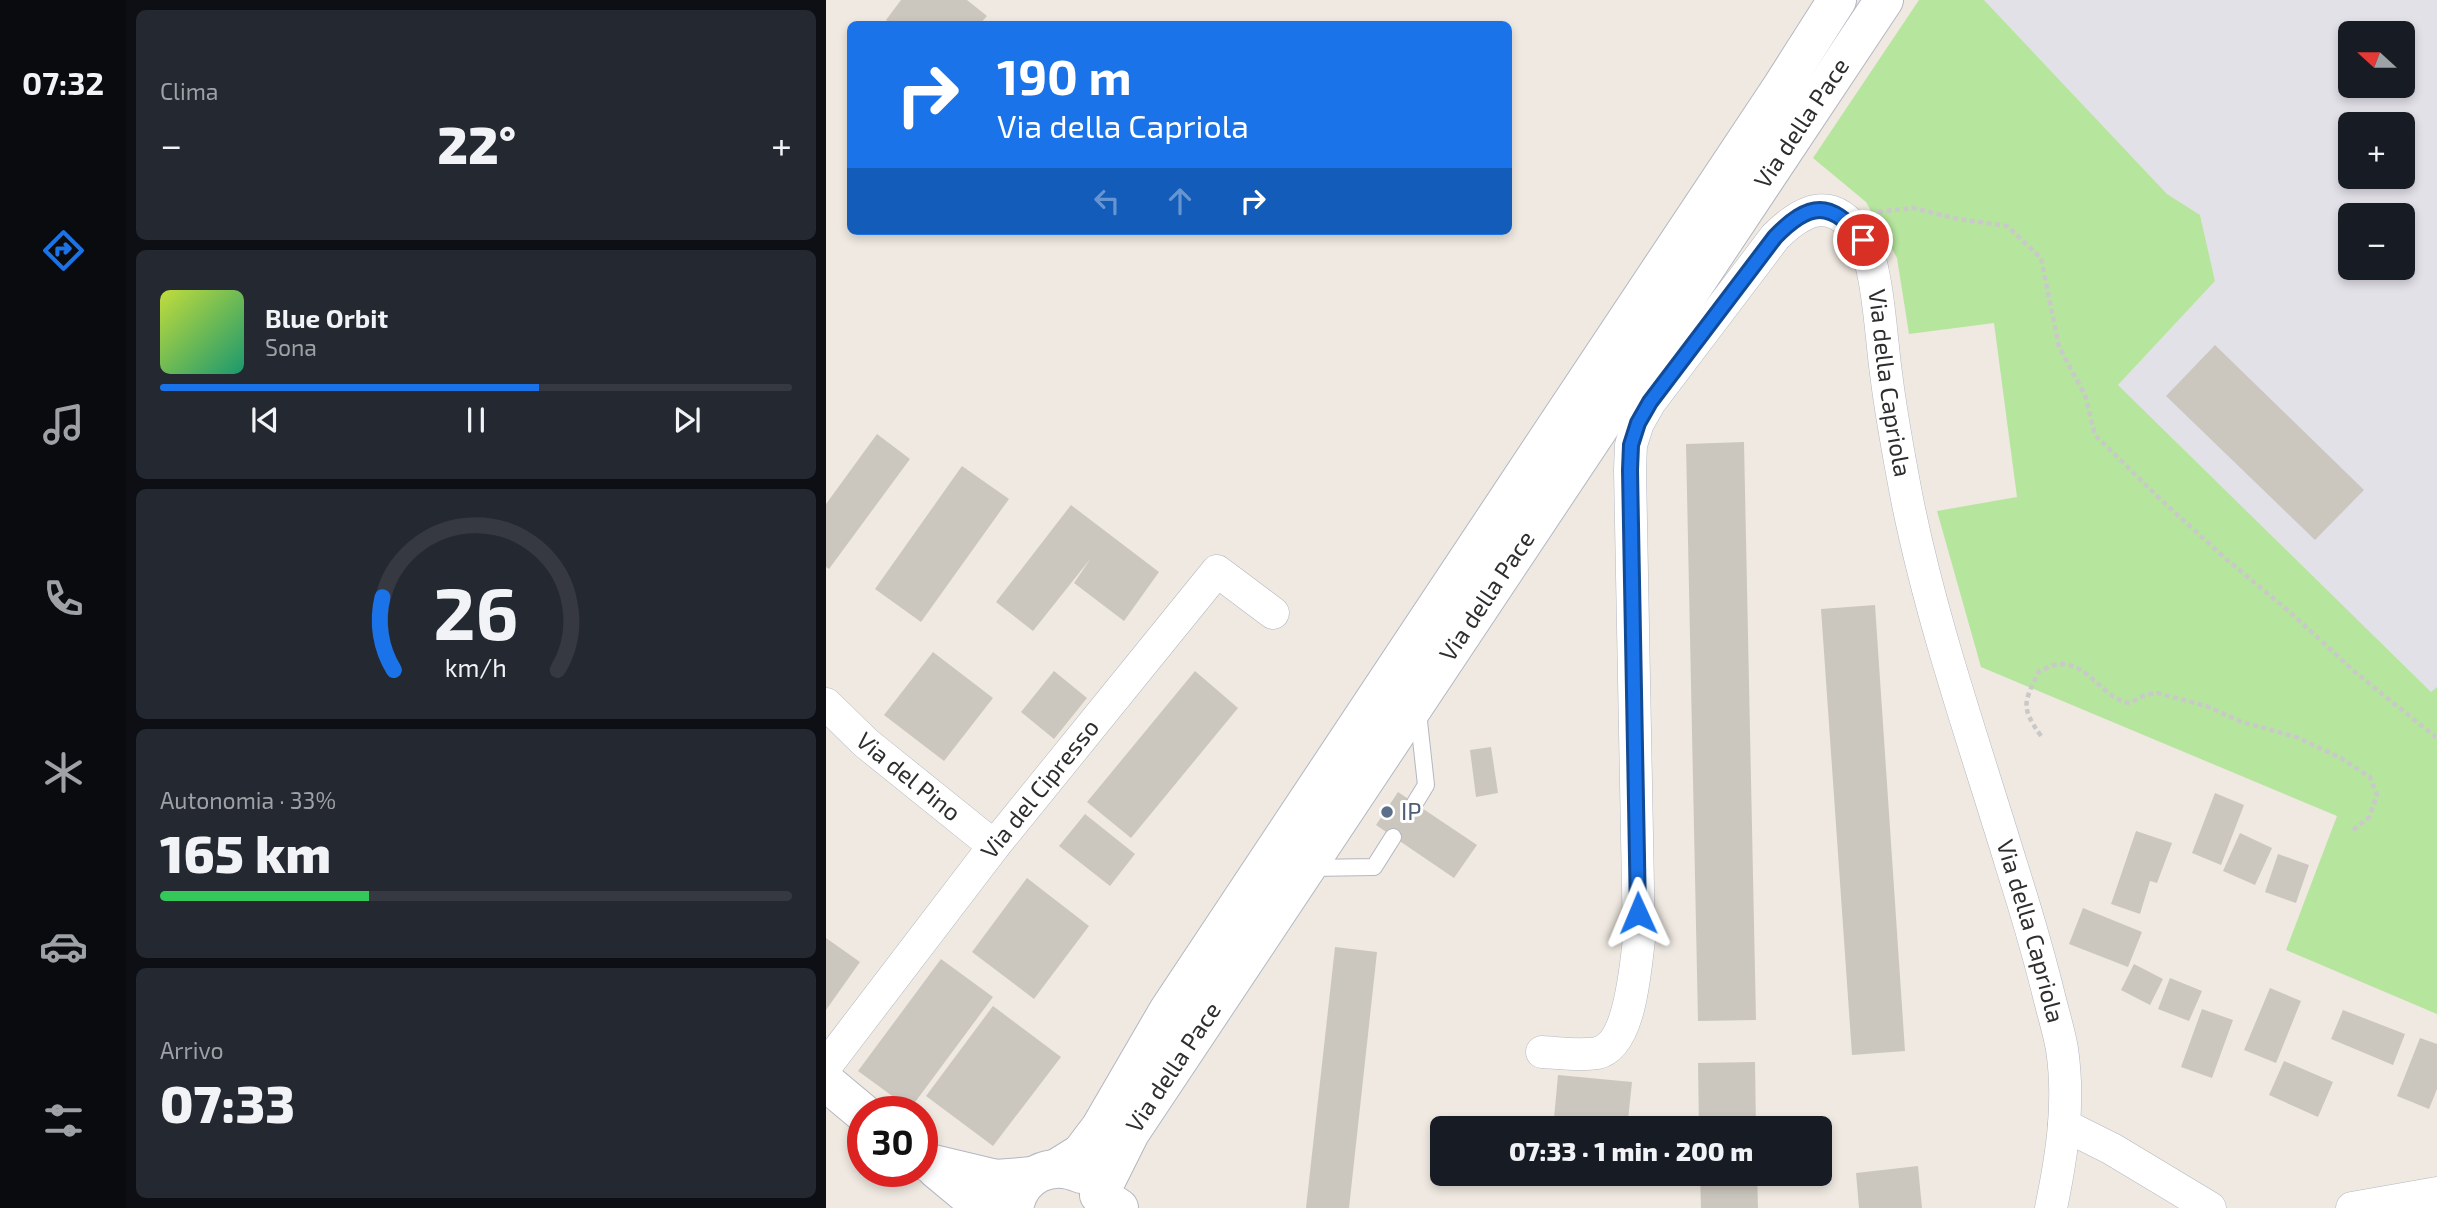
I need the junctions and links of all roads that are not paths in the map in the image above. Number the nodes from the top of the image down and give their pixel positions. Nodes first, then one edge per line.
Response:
1 (1837, 0) edge
2 (1884, 0) edge
3 (1273, 613) dead end
4 (1416, 701) junction
5 (826, 704) edge
6 (1415, 803) dead end
7 (1393, 837) dead end
8 (993, 846) junction
9 (1305, 868) junction
10 (1542, 1052) dead end
11 (826, 1066) edge
12 (826, 1082) edge
13 (847, 1100) edge
14 (2064, 1125) junction
15 (938, 1164) edge
16 (938, 1172) edge
17 (1035, 1184) edge
18 (2437, 1193) edge
19 (1107, 1204) edge
20 (983, 1208) edge
21 (2051, 1208) edge
22 (2210, 1208) edge
23 (2352, 1208) edge

1 - 17 street, Via della Pace
2 - 4 street, Via della Pace
3 - 8 street, Via del Cipresso
4 - 6 lane
4 - 9 street, Via della Pace
5 - 8 street, Via del Pino
7 - 9 lane
8 - 11 street, Via del Cipresso
9 - 19 street, Via della Pace
10 - 14 street, Via della Capriola
12 - 13 street
14 - 21 street, Via della Capriola
14 - 22 street
15 - 17 street
16 - 20 street
17 - 19 street
18 - 23 street

